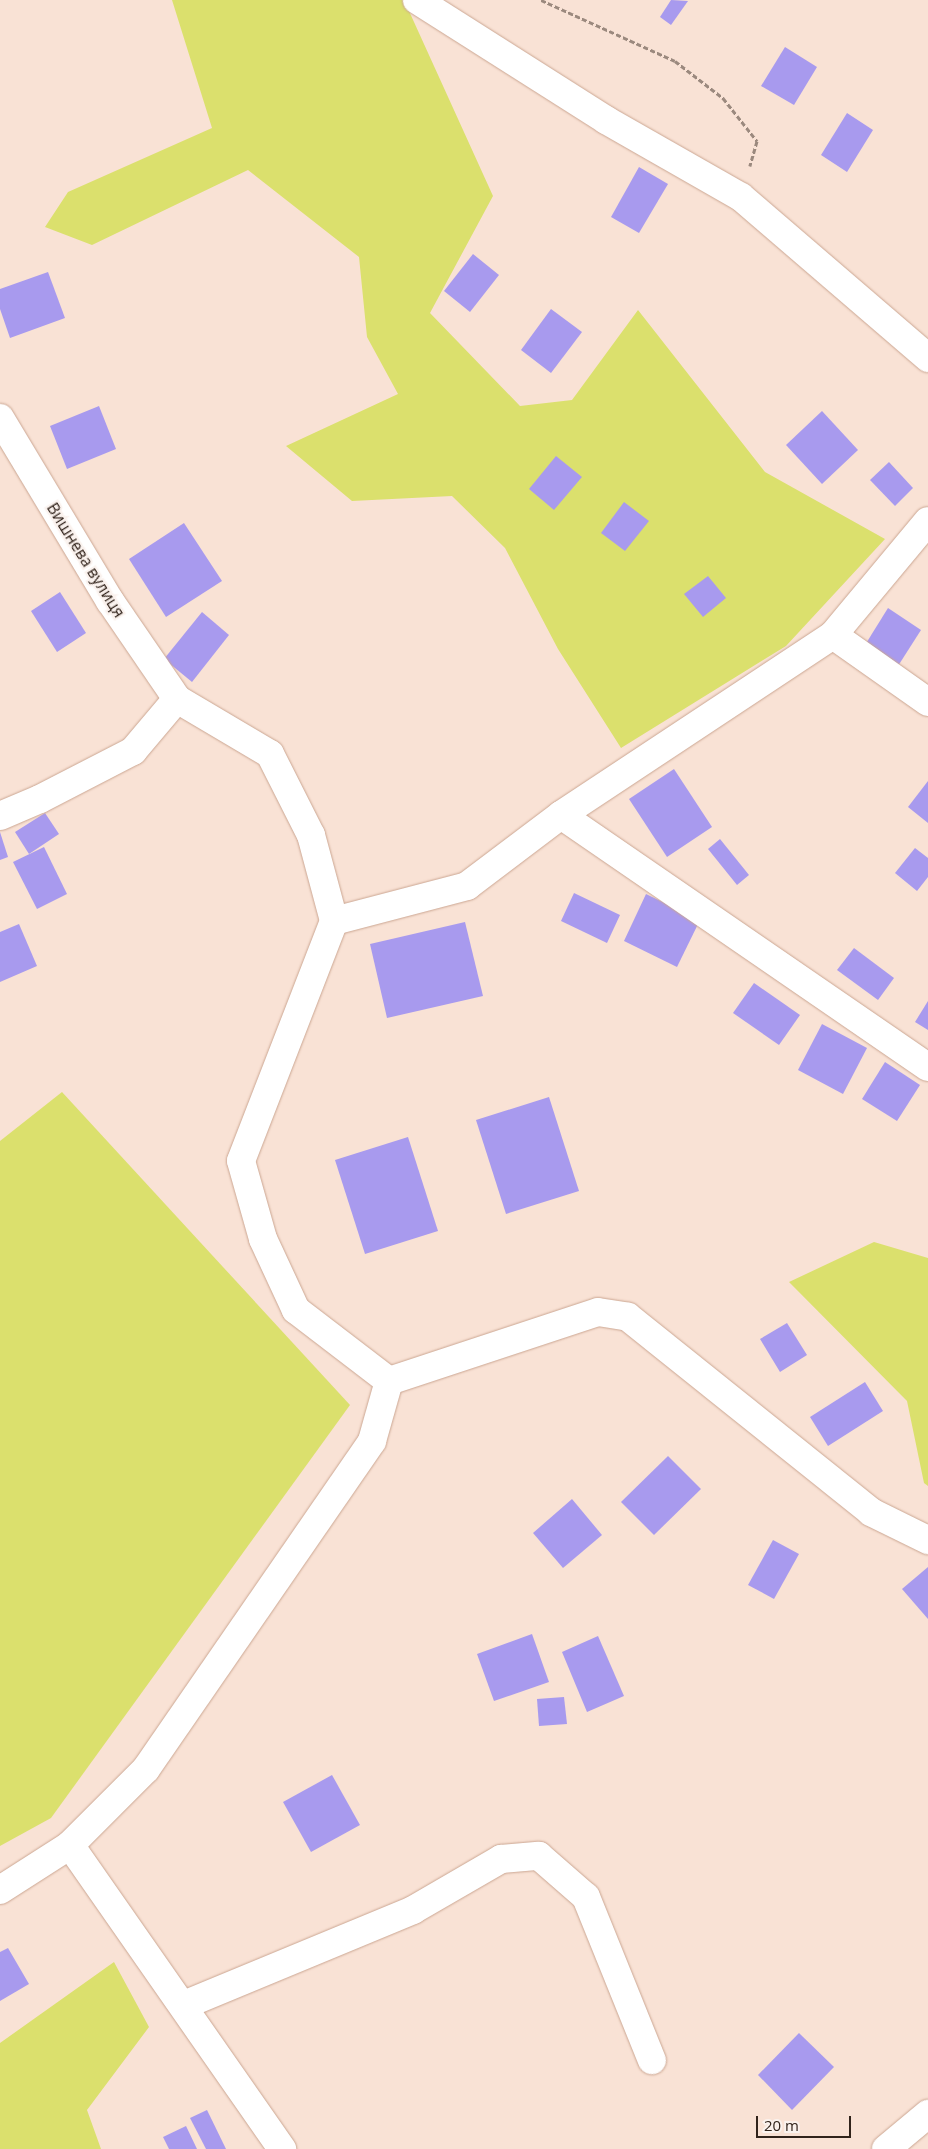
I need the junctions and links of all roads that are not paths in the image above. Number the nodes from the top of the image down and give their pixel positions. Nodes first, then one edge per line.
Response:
1 (417, 0) edge
2 (928, 358) edge
3 (0, 418) edge
4 (928, 521) edge
5 (833, 636) junction
6 (177, 700) junction
7 (928, 702) edge
8 (560, 815) junction
9 (0, 816) edge
10 (334, 921) junction
11 (928, 1067) edge
12 (388, 1381) junction
13 (928, 1540) edge
14 (70, 1844) junction
15 (0, 1890) edge
16 (184, 2005) junction
17 (652, 2060) dead end
18 (928, 2114) edge
19 (282, 2149) edge
20 (886, 2149) edge

1 - 2 street
3 - 6 street, Вишнева вулиця
4 - 5 street
5 - 7 street
5 - 8 street
6 - 9 street
6 - 10 street
8 - 10 street
8 - 11 street
10 - 12 street
12 - 13 street
12 - 14 street
14 - 15 street
14 - 16 street
16 - 17 street
16 - 19 street
18 - 20 street

